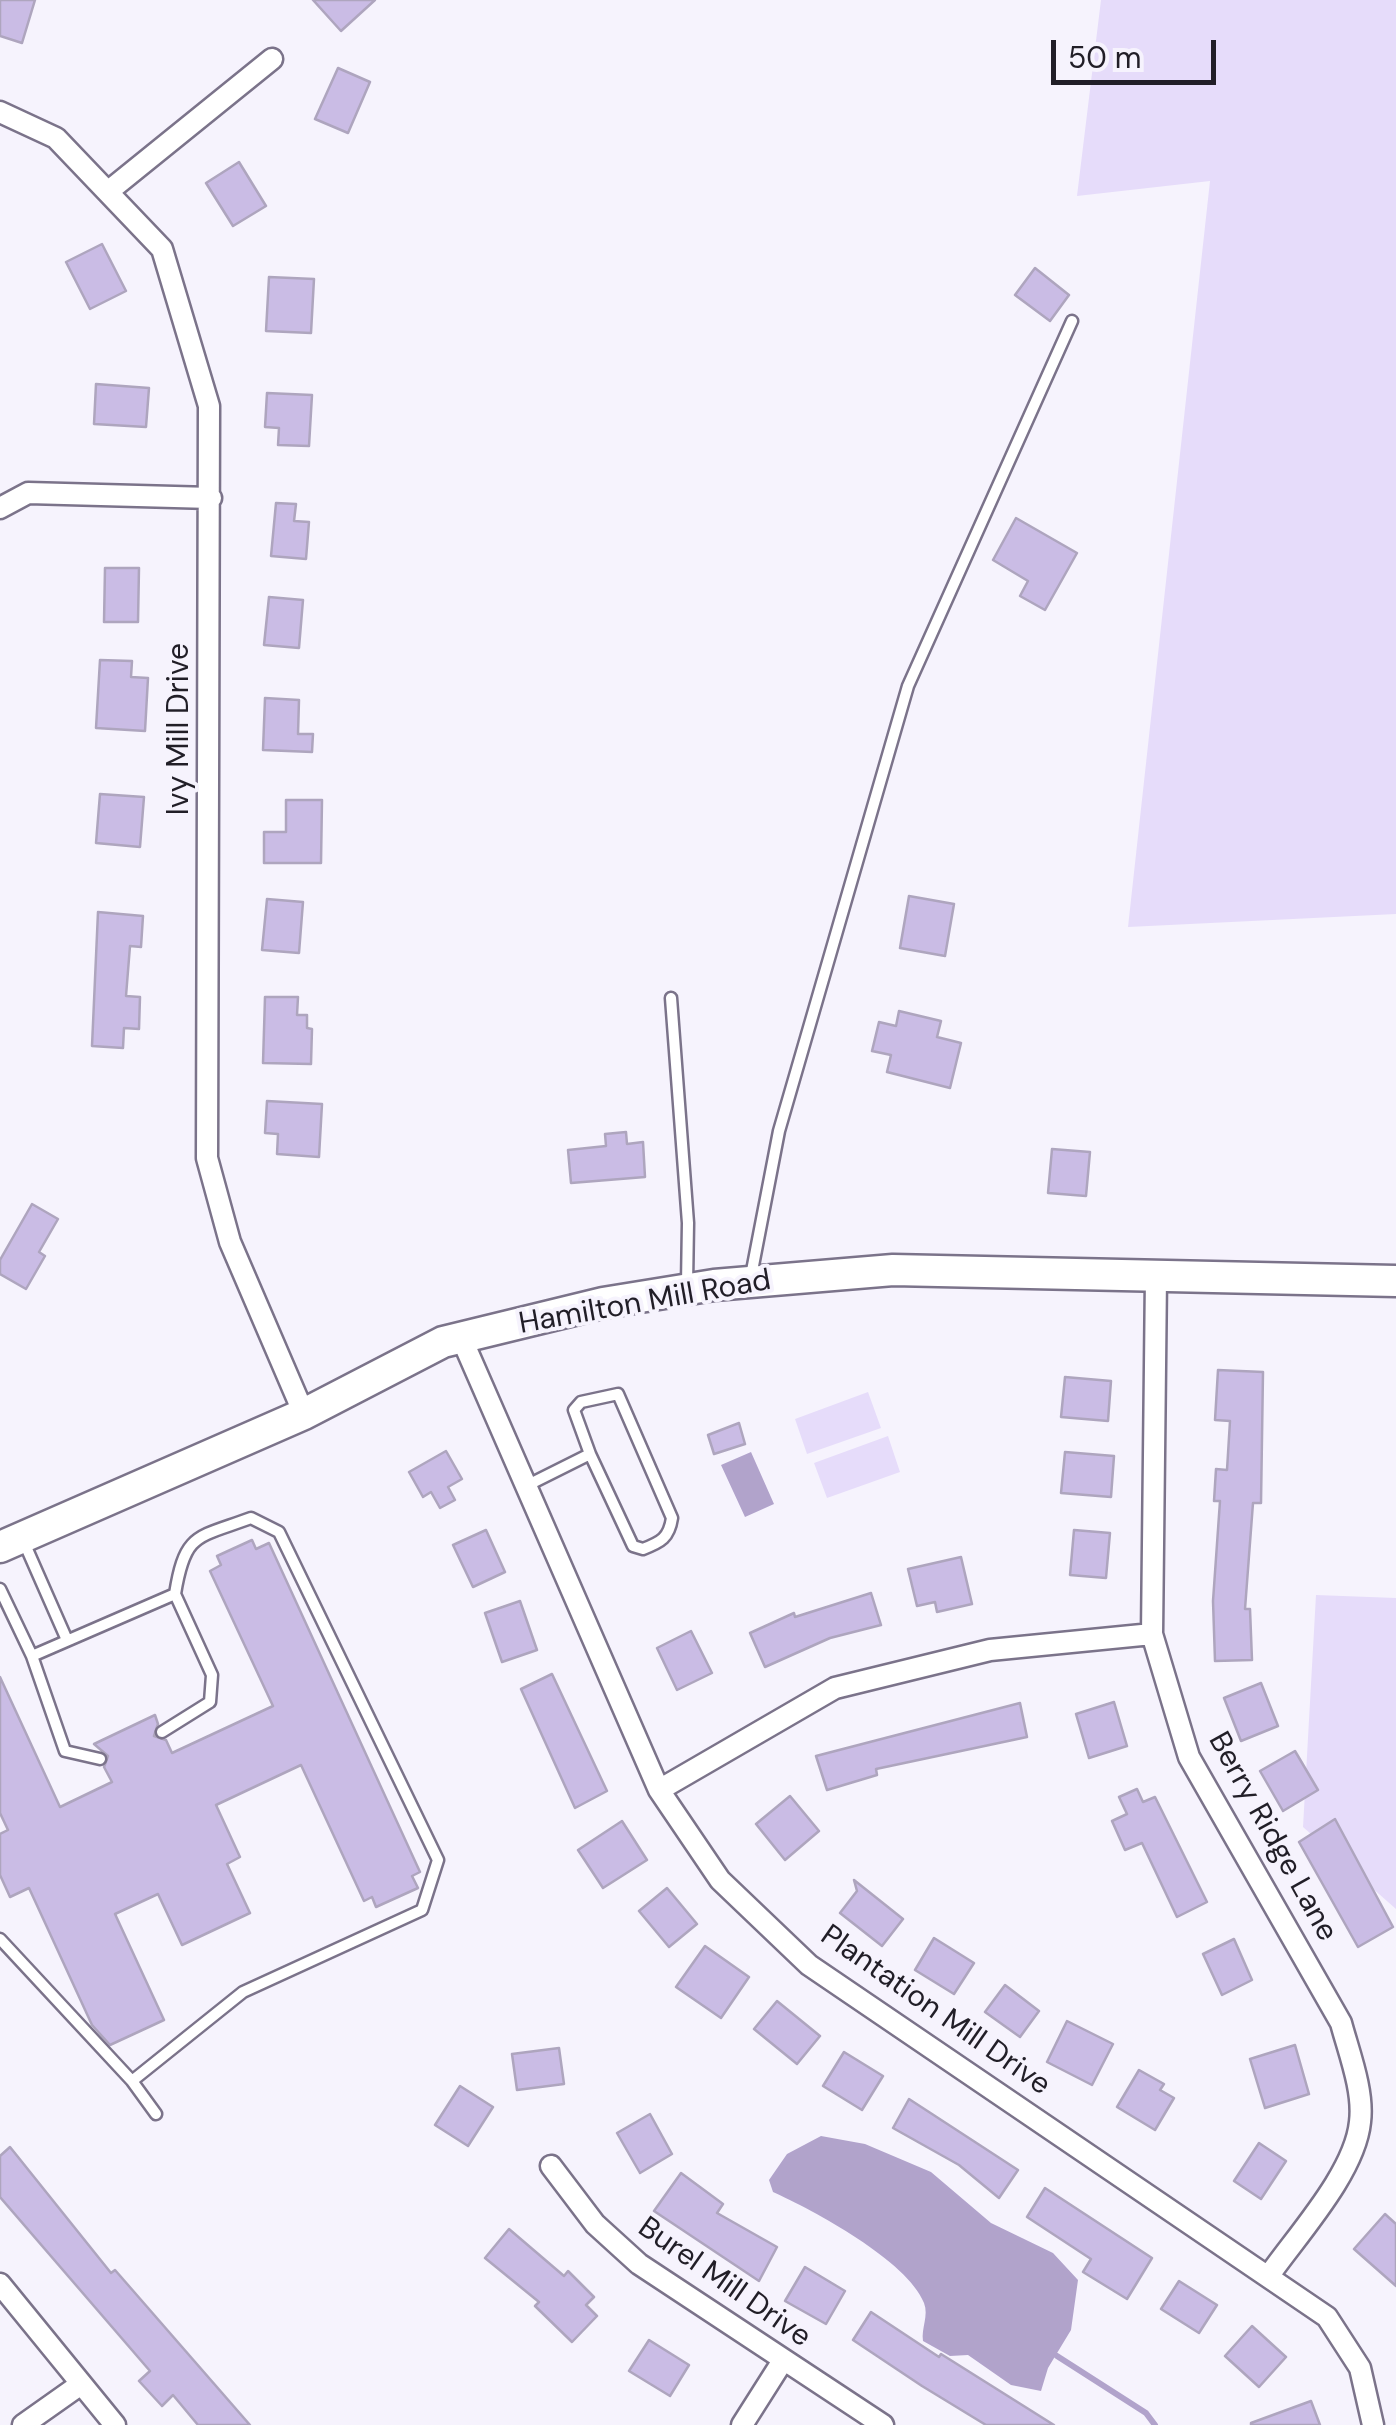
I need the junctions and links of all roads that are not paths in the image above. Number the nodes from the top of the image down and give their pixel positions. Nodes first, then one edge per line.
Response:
1 (272, 59) dead end
2 (0, 112) edge
3 (110, 190) junction
4 (1072, 321) dead end
5 (211, 498) junction
6 (0, 508) edge
7 (671, 998) dead end
8 (1156, 1276) junction
9 (1396, 1281) edge
10 (750, 1282) junction
11 (688, 1290) junction
12 (462, 1337) junction
13 (304, 1414) junction
14 (590, 1454) junction
15 (525, 1486) junction
16 (11, 1542) edge
17 (0, 1590) edge
18 (175, 1594) junction
19 (1152, 1634) junction
20 (67, 1640) junction
21 (32, 1656) junction
22 (162, 1732) dead end
23 (100, 1759) dead end
24 (660, 1790) junction
25 (0, 1939) edge
26 (132, 2081) junction
27 (156, 2114) dead end
28 (552, 2166) dead end
29 (1270, 2274) junction
30 (0, 2284) edge
31 (782, 2362) junction
32 (82, 2384) junction
33 (23, 2425) edge
34 (115, 2425) edge
35 (742, 2425) edge
36 (883, 2425) edge
37 (1373, 2425) edge

1 - 3 street
2 - 3 street, Ivy Mill Drive
3 - 5 street, Ivy Mill Drive
4 - 10 lane
5 - 6 street
5 - 13 street, Ivy Mill Drive
7 - 11 lane
8 - 9 main road, Hamilton Mill Road
8 - 10 main road, Hamilton Mill Road
8 - 19 street, Berry Ridge Lane
10 - 11 main road, Hamilton Mill Road
11 - 12 main road, Hamilton Mill Road
12 - 13 main road, Hamilton Mill Road
12 - 15 street, Plantation Mill Drive
13 - 16 main road, Hamilton Mill Road
14 - 14 lane
14 - 15 lane
15 - 24 street, Plantation Mill Drive
16 - 20 lane
17 - 21 lane
18 - 20 lane
18 - 22 lane
18 - 26 lane
19 - 24 street
19 - 29 street, Berry Ridge Lane
20 - 21 lane
21 - 23 lane
24 - 29 street, Plantation Mill Drive
25 - 26 lane
26 - 27 lane
28 - 31 street, Burel Mill Drive
29 - 37 street, Plantation Mill Drive
30 - 32 street
31 - 35 street
31 - 36 street, Burel Mill Drive
32 - 33 street
32 - 34 street

